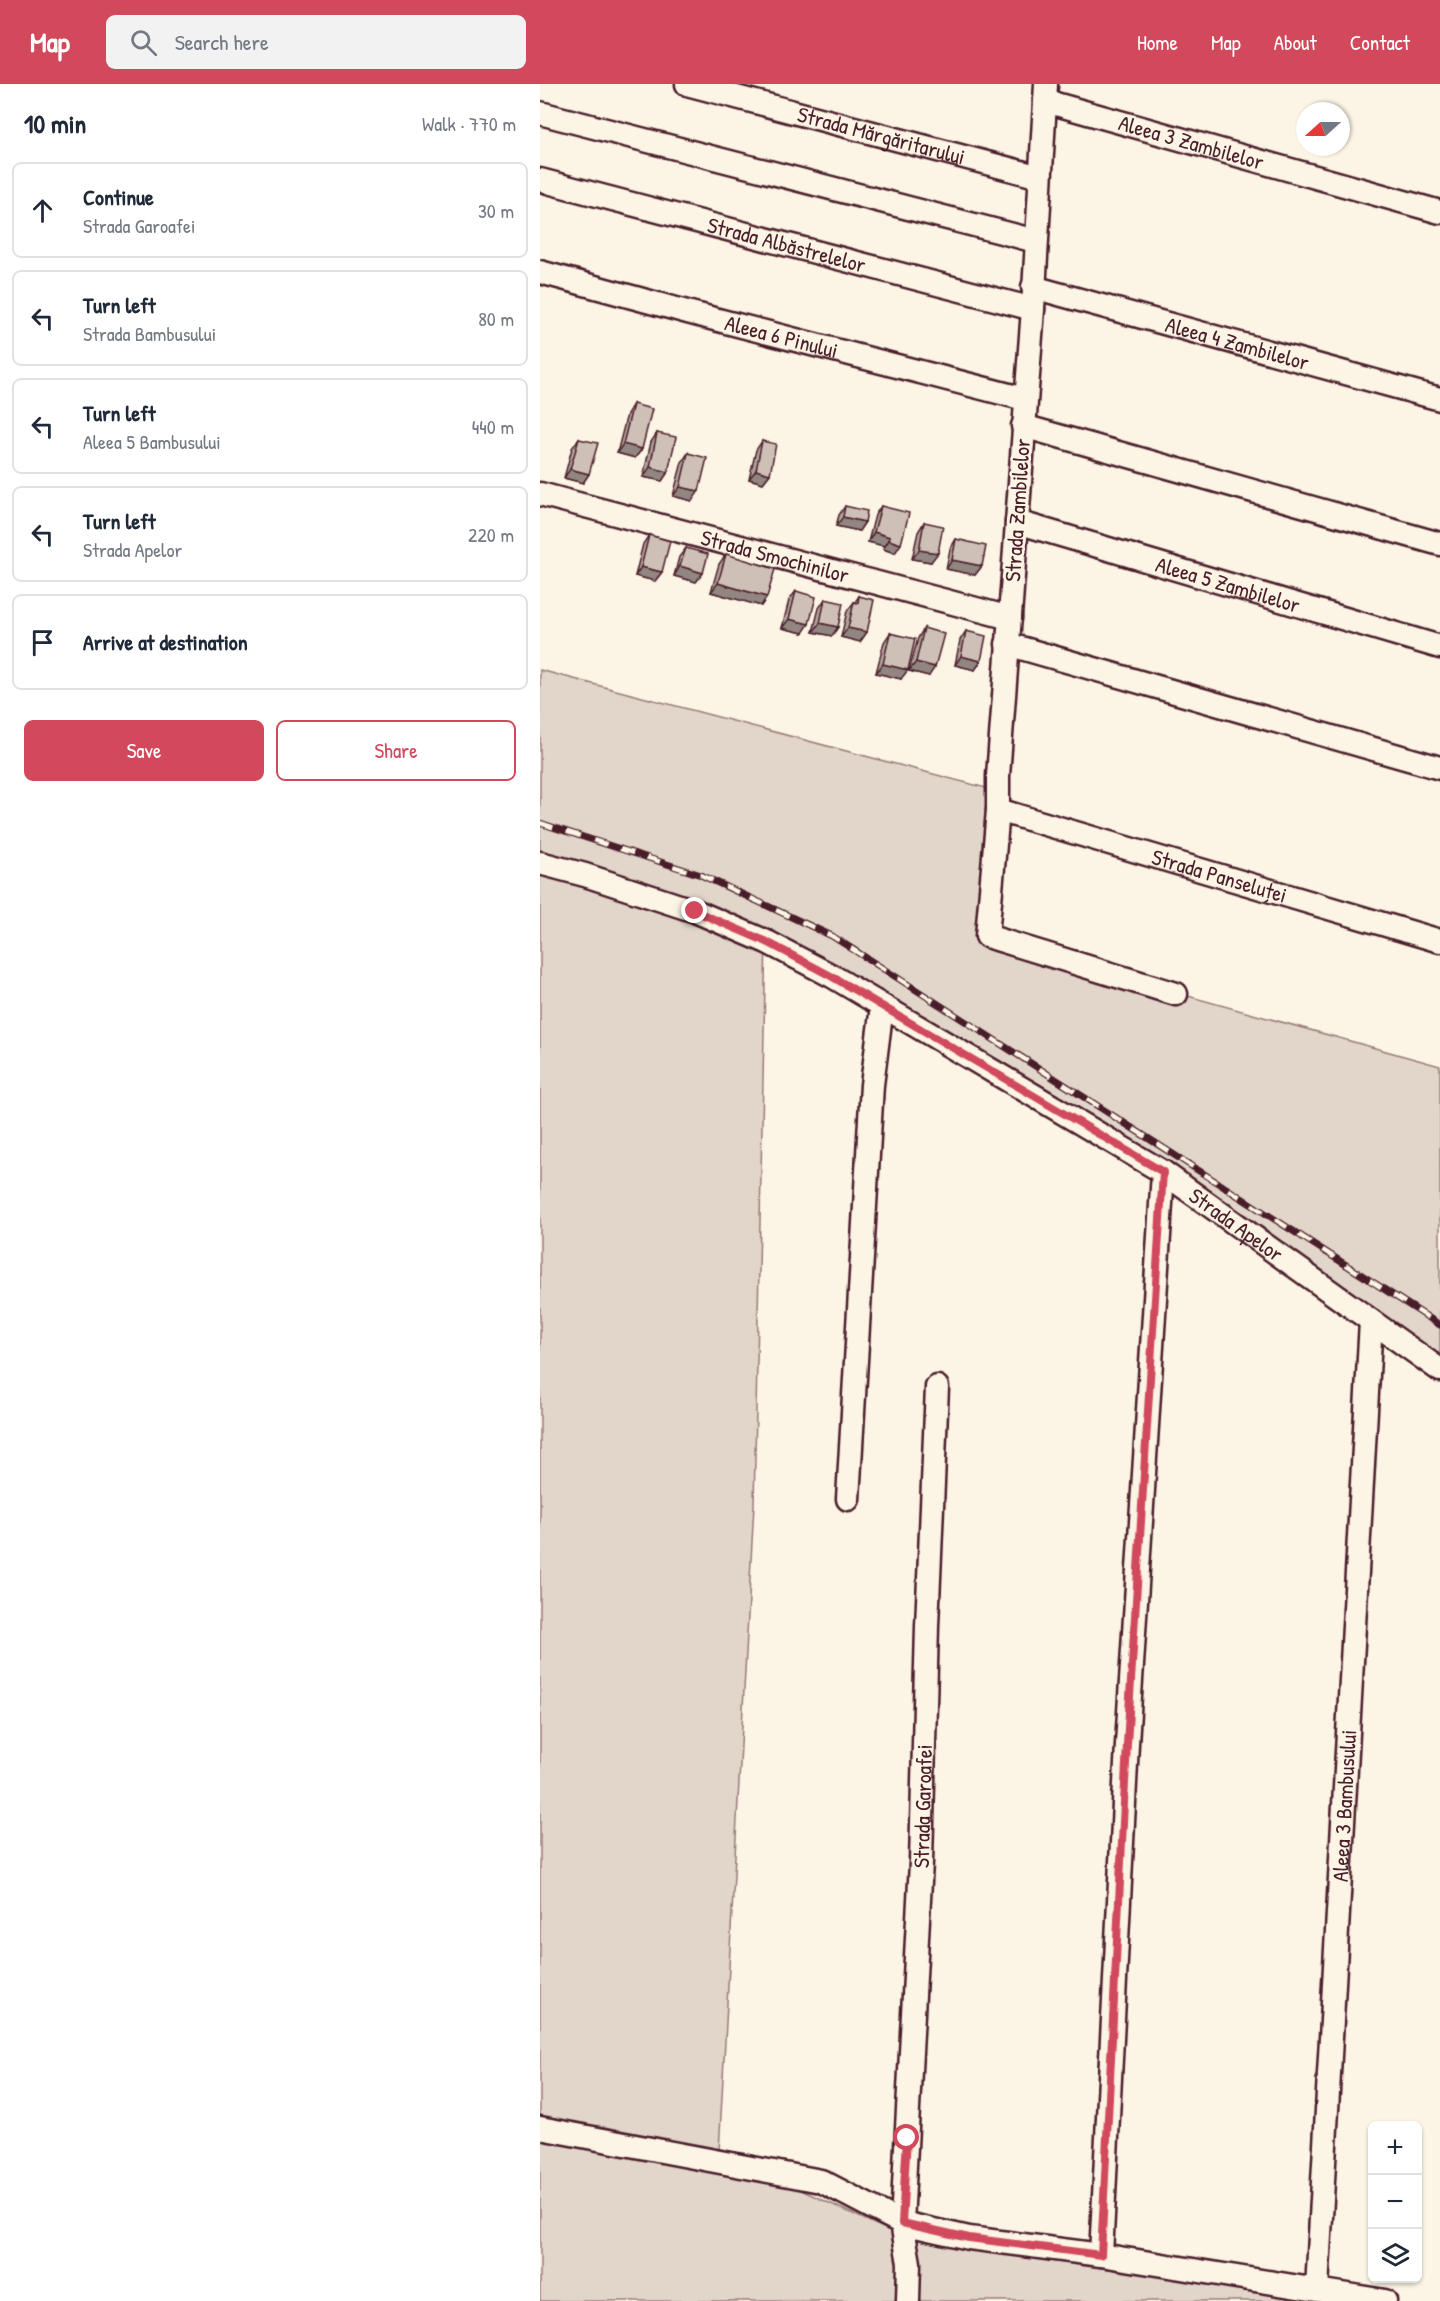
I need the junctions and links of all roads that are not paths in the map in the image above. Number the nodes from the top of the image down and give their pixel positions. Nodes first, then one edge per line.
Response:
1 (687, 84) edge
2 (1046, 93) edge
3 (540, 113) edge
4 (1040, 177) junction
5 (540, 180) edge
6 (1440, 212) edge
7 (1036, 241) junction
8 (540, 272) edge
9 (1033, 298) junction
10 (1025, 399) junction
11 (1440, 399) edge
12 (1023, 426) junction
13 (540, 494) edge
14 (1017, 522) junction
15 (1440, 544) edge
16 (1010, 618) junction
17 (1007, 644) junction
18 (1440, 647) edge
19 (1440, 768) edge
20 (998, 810) junction
21 (540, 863) edge
22 (1440, 941) edge
23 (1176, 994) dead end
24 (882, 1006) junction
25 (1163, 1172) junction
26 (1371, 1321) junction
27 (1440, 1370) edge
28 (937, 1387) dead end
29 (848, 1499) dead end
30 (540, 2128) edge
31 (902, 2223) junction
32 (1101, 2255) junction
33 (1317, 2289) junction
34 (908, 2301) edge
35 (1385, 2301) edge

1 - 4 street, Strada Mărgăritarului
2 - 4 street, Strada Zambilelor
2 - 6 street, Aleea 3 Zambilelor
3 - 7 street
4 - 7 street, Strada Zambilelor
5 - 9 street, Strada Albăstrelelor
7 - 9 street, Strada Zambilelor
8 - 10 street, Aleea 6 Pinului
9 - 10 street, Strada Zambilelor
9 - 11 street, Aleea 4 Zambilelor
10 - 12 street, Strada Zambilelor
12 - 14 street, Strada Zambilelor
12 - 15 street
13 - 16 street, Strada Smochinilor
14 - 16 street, Strada Zambilelor
14 - 18 street, Aleea 5 Zambilelor
16 - 17 street, Strada Zambilelor
17 - 19 street
17 - 20 street, Strada Zambilelor
20 - 22 street, Strada Panseluței
20 - 23 street, Strada Zambilelor
21 - 24 street, Strada Apelor
24 - 25 street, Strada Apelor
24 - 29 street
25 - 26 street, Strada Apelor
25 - 32 street
26 - 27 street, Strada Apelor
26 - 33 street, Aleea 3 Bambusului
28 - 31 street, Strada Garoafei
30 - 31 street
31 - 32 street
31 - 34 street, Strada Garoafei
32 - 33 street
33 - 35 street

